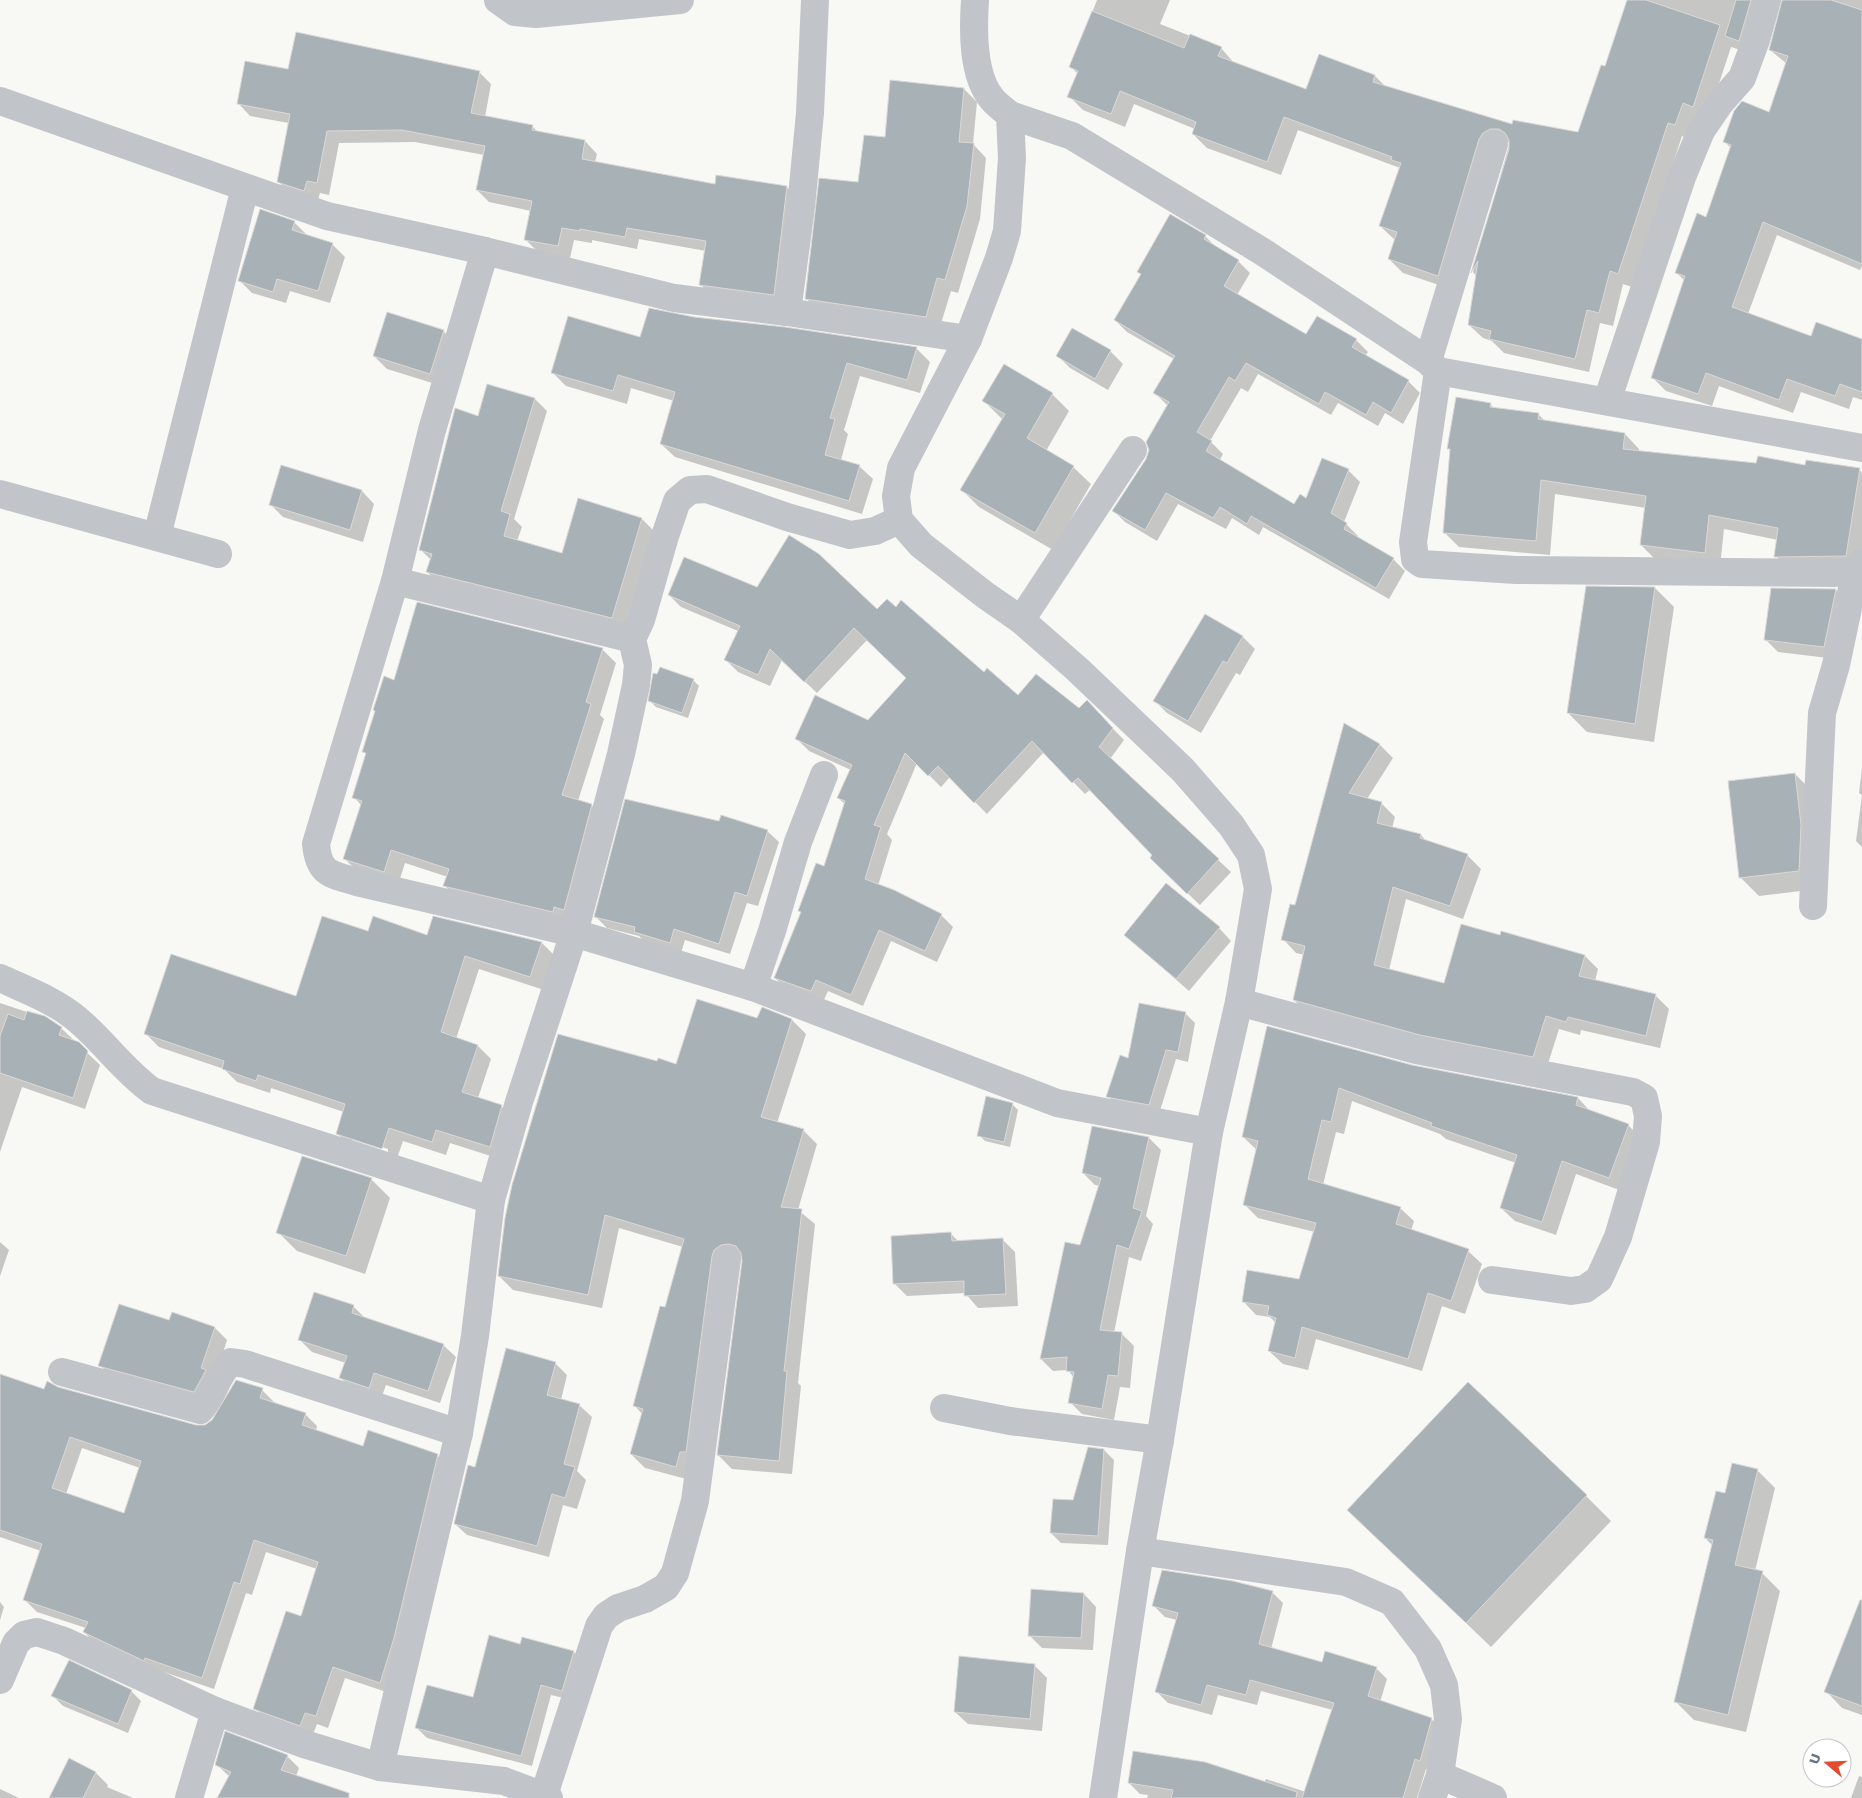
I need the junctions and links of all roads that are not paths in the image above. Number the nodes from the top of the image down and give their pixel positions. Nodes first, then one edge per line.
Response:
1 (498, 0) edge
2 (680, 0) edge
3 (815, 0) edge
4 (975, 0) edge
5 (1767, 0) edge
6 (0, 101) edge
7 (1010, 115) junction
8 (1494, 144) dead end
9 (245, 188) junction
10 (485, 251) junction
11 (787, 312) junction
12 (968, 339) junction
13 (1433, 366) junction
14 (1608, 401) junction
15 (1862, 448) edge
16 (1133, 450) dead end
17 (0, 494) edge
18 (899, 520) junction
19 (157, 536) junction
20 (218, 554) dead end
21 (1859, 566) edge
22 (395, 581) junction
23 (1021, 620) junction
24 (632, 639) junction
25 (824, 775) dead end
26 (1813, 906) dead end
27 (574, 933) junction
28 (0, 978) edge
29 (753, 987) junction
30 (1239, 1002) junction
31 (1209, 1132) junction
32 (491, 1200) junction
33 (727, 1259) dead end
34 (1492, 1280) dead end
35 (62, 1372) dead end
36 (944, 1408) dead end
37 (459, 1434) junction
38 (1160, 1440) junction
39 (1140, 1551) junction
40 (0, 1680) edge
41 (214, 1712) junction
42 (380, 1766) junction
43 (1436, 1786) edge
44 (546, 1796) edge
45 (189, 1798) edge
46 (1103, 1798) edge
47 (1493, 1798) edge

1 - 2 street
3 - 11 street
4 - 7 street
5 - 14 street
6 - 9 street
7 - 12 street
7 - 13 street
8 - 13 street
9 - 10 street
9 - 19 street
10 - 11 street
10 - 22 street
11 - 12 street
12 - 18 street
13 - 14 street
13 - 21 street
14 - 15 street
16 - 23 street
17 - 19 street
18 - 23 street
18 - 24 street
19 - 20 street
21 - 26 street
22 - 24 street
22 - 27 street
23 - 30 street
24 - 27 street
25 - 29 street
27 - 29 street
27 - 32 street
28 - 32 street
29 - 31 street
30 - 31 street
30 - 34 street
31 - 38 street
32 - 37 street
33 - 44 street
35 - 37 street
36 - 38 street
37 - 42 street
38 - 39 street
39 - 43 street
39 - 46 street
40 - 41 street
41 - 42 street
41 - 45 street
42 - 44 street
43 - 47 street

